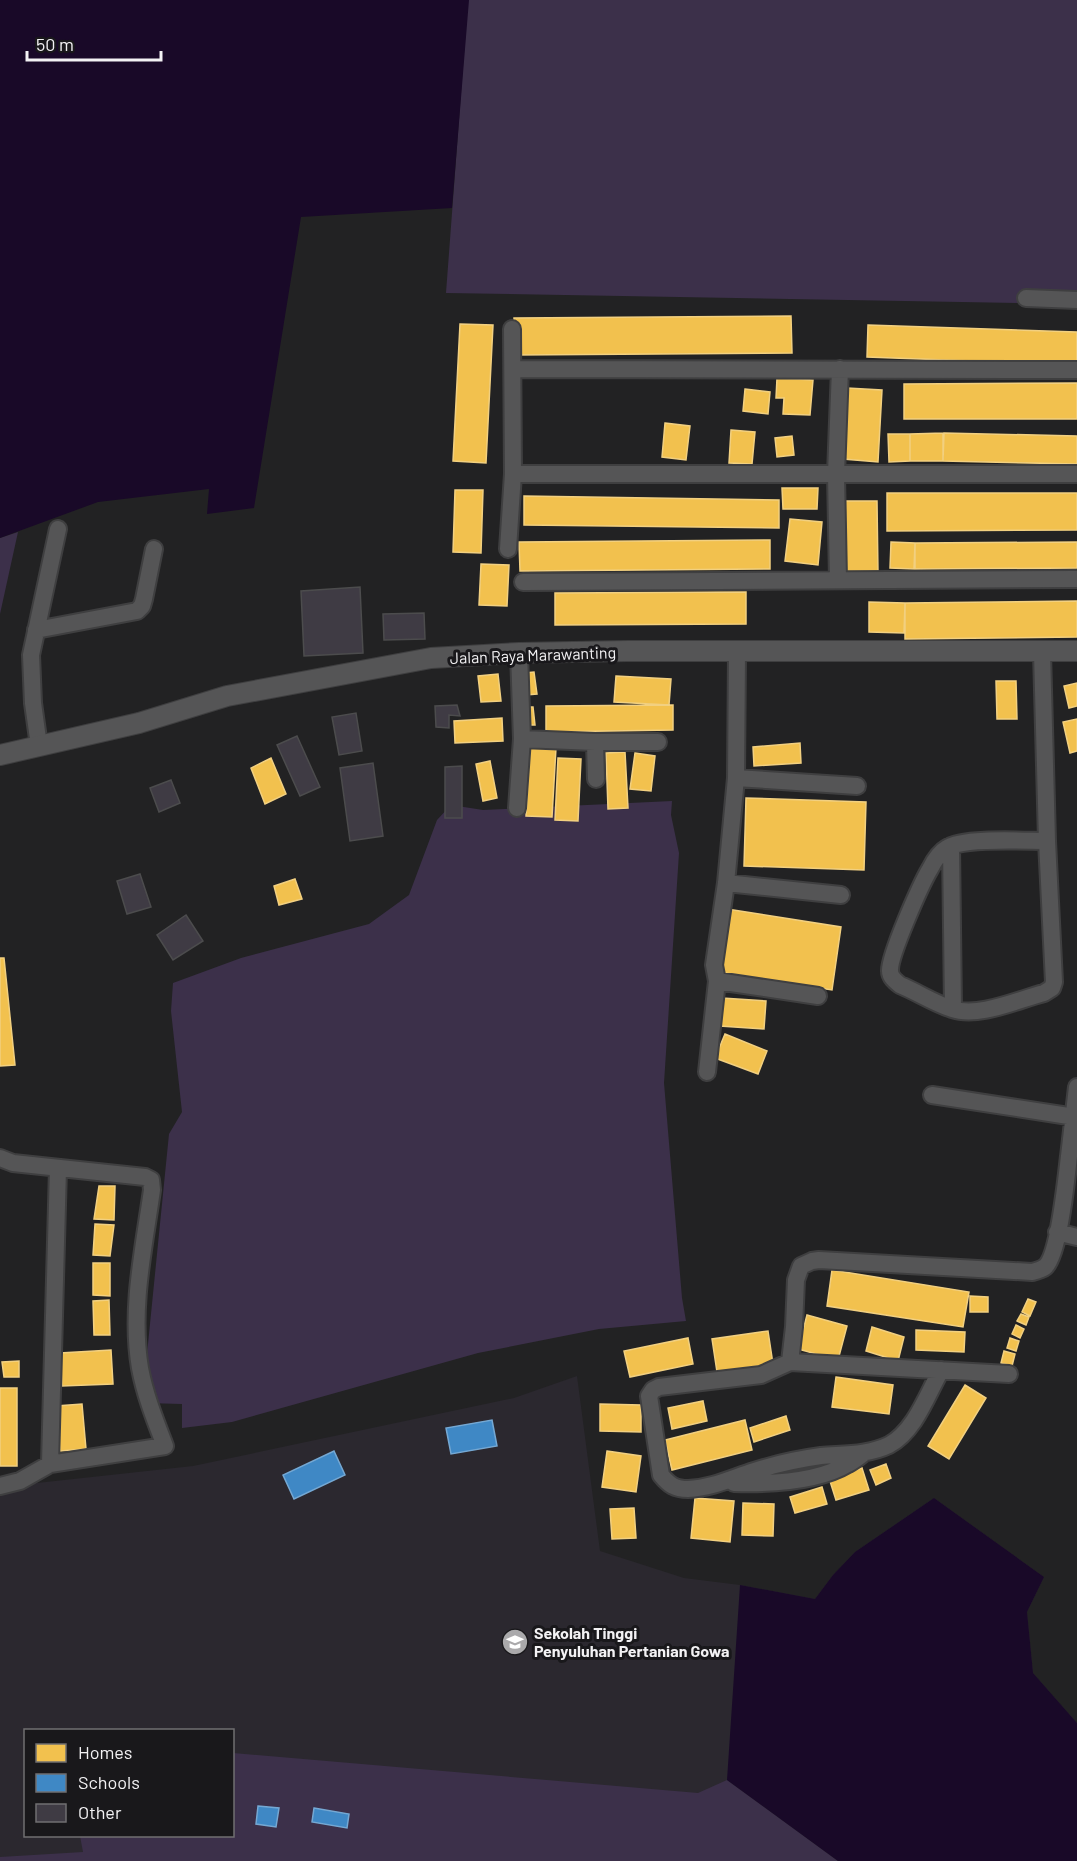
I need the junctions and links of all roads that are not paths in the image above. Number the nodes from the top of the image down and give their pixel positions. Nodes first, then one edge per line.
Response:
1 (1026, 298) dead end
2 (1077, 300) edge
3 (512, 329) dead end
4 (513, 369) junction
5 (840, 369) junction
6 (1077, 370) edge
7 (513, 474) junction
8 (836, 474) junction
9 (1077, 474) edge
10 (58, 529) dead end
11 (154, 549) dead end
12 (508, 549) dead end
13 (1077, 579) edge
14 (838, 580) junction
15 (523, 582) dead end
16 (36, 630) junction
17 (1077, 651) edge
18 (737, 652) junction
19 (1042, 652) junction
20 (519, 653) junction
21 (522, 739) junction
22 (596, 742) junction
23 (658, 742) dead end
24 (39, 746) junction
25 (0, 755) edge
26 (736, 778) junction
27 (596, 779) dead end
28 (857, 786) dead end
29 (518, 808) dead end
30 (1047, 841) junction
31 (951, 846) junction
32 (726, 883) junction
33 (841, 894) dead end
34 (717, 981) junction
35 (818, 996) dead end
36 (953, 1009) junction
37 (707, 1072) dead end
38 (1077, 1088) edge
39 (932, 1095) dead end
40 (1075, 1118) junction
41 (1074, 1148) edge
42 (0, 1158) edge
43 (58, 1168) junction
44 (1058, 1232) junction
45 (1077, 1237) edge
46 (790, 1362) junction
47 (940, 1370) junction
48 (1009, 1374) dead end
49 (50, 1464) junction
50 (0, 1486) edge

1 - 2 street
3 - 4 street
4 - 5 street
4 - 7 street
5 - 6 street
5 - 8 street
7 - 8 street
7 - 12 street
8 - 9 street
8 - 14 street
10 - 16 street
11 - 16 street
13 - 14 street
14 - 15 street
16 - 24 street
17 - 19 street, Jalan Raya Marawanting
18 - 19 street, Jalan Raya Marawanting
18 - 20 street, Jalan Raya Marawanting
18 - 26 street
19 - 30 street
20 - 21 street
20 - 24 street, Jalan Raya Marawanting
21 - 22 street
21 - 29 street
22 - 23 street
22 - 27 street
24 - 25 street, Jalan Raya Marawanting
26 - 28 street
26 - 32 street
30 - 31 street
30 - 36 street
31 - 36 street
31 - 36 street
32 - 33 street
32 - 34 street
34 - 35 street
34 - 37 street
38 - 40 street
39 - 40 street
40 - 41 street
41 - 44 street
42 - 43 street
43 - 49 street
43 - 49 street
44 - 45 street
44 - 46 street
46 - 47 street
46 - 47 street
47 - 48 street
49 - 50 street

